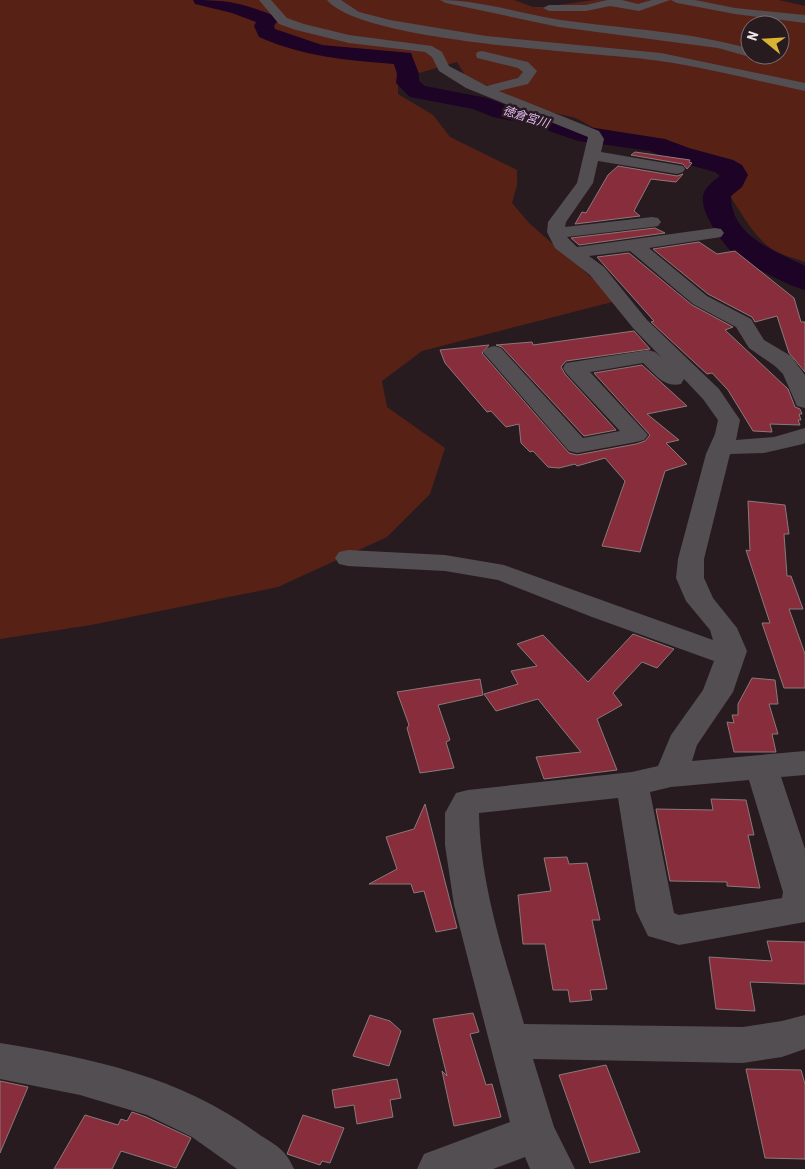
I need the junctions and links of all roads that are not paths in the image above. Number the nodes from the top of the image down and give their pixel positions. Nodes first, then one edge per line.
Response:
1 (265, 0) edge
2 (333, 0) edge
3 (446, 0) edge
4 (664, 0) edge
5 (677, 0) edge
6 (613, 1) edge
7 (476, 6) junction
8 (805, 19) edge
9 (474, 39) junction
10 (740, 50) edge
11 (805, 87) edge
12 (485, 91) junction
13 (593, 155) junction
14 (677, 169) dead end
15 (652, 222) dead end
16 (556, 233) junction
17 (715, 233) dead end
18 (633, 244) junction
19 (575, 253) junction
20 (494, 352) dead end
21 (805, 401) edge
22 (722, 408) junction
23 (805, 435) edge
24 (721, 448) junction
25 (348, 558) dead end
26 (730, 656) junction
27 (805, 763) edge
28 (762, 767) junction
29 (671, 775) junction
30 (632, 784) junction
31 (805, 1032) edge
32 (508, 1041) junction
33 (0, 1061) edge
34 (544, 1151) edge
35 (272, 1169) edge
36 (439, 1169) edge

1 - 12 street
2 - 9 street
3 - 7 street
4 - 6 street
5 - 8 street
6 - 7 street
7 - 10 street
9 - 11 street
9 - 12 street
12 - 13 street
13 - 14 street
13 - 16 street
15 - 16 street
16 - 19 street
17 - 18 street
18 - 19 street
18 - 21 street
19 - 22 street
20 - 22 street
22 - 24 street
23 - 24 street
24 - 26 street
25 - 26 street
26 - 29 street
27 - 28 street
28 - 29 street
28 - 30 street
29 - 30 street
30 - 32 street
31 - 32 street
32 - 34 street
33 - 35 street
34 - 36 street

